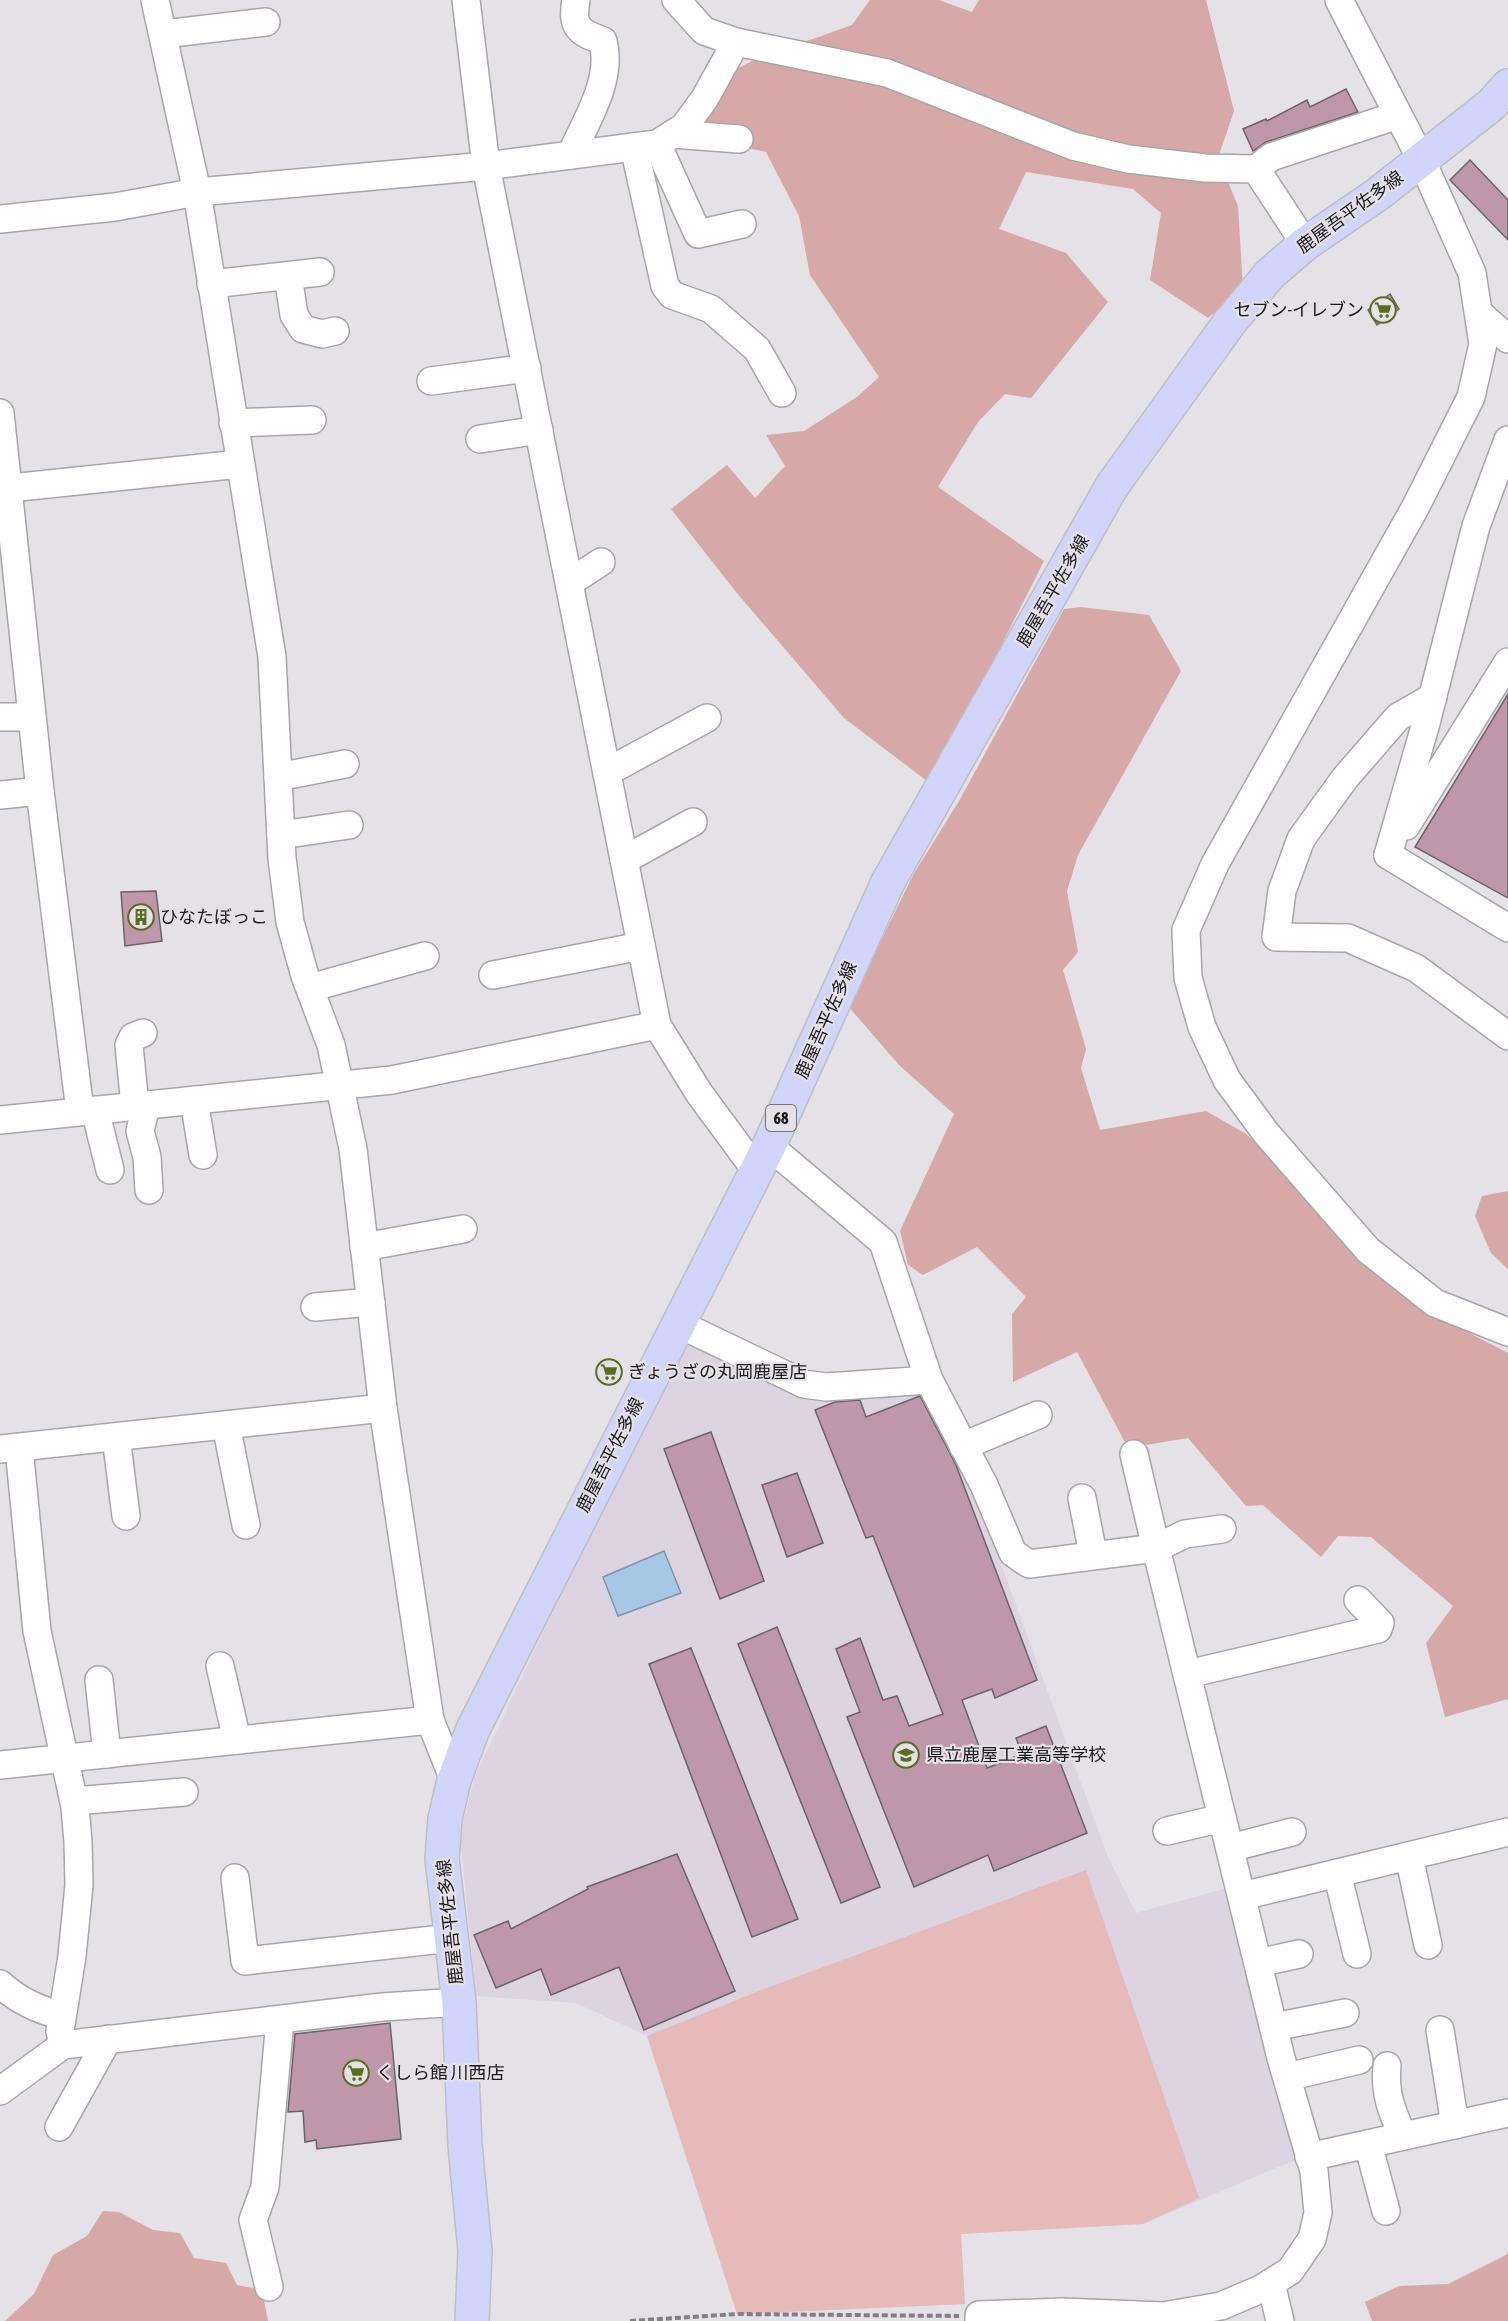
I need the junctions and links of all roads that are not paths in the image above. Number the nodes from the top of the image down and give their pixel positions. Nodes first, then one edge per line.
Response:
1 (155, 0) edge
2 (466, 0) edge
3 (576, 0) edge
4 (1339, 0) edge
5 (679, 1) edge
6 (266, 22) dead end
7 (165, 34) junction
8 (736, 42) junction
9 (1508, 86) edge
10 (1398, 115) junction
11 (739, 139) dead end
12 (655, 142) junction
13 (571, 155) junction
14 (1421, 159) junction
15 (486, 166) junction
16 (1256, 169) junction
17 (197, 192) junction
18 (0, 219) edge
19 (742, 224) dead end
20 (1305, 244) junction
21 (320, 272) dead end
22 (288, 276) junction
23 (211, 284) junction
24 (1480, 314) junction
25 (335, 331) dead end
26 (1508, 339) edge
27 (527, 368) junction
28 (431, 381) dead end
29 (782, 393) dead end
30 (0, 413) edge
31 (312, 420) dead end
32 (233, 423) junction
33 (539, 429) junction
34 (480, 438) dead end
35 (1508, 440) edge
36 (240, 464) junction
37 (1502, 473) edge
38 (3, 488) edge
39 (601, 562) dead end
40 (570, 582) junction
41 (1508, 662) edge
42 (1433, 697) junction
43 (0, 717) edge
44 (32, 717) junction
45 (707, 718) dead end
46 (345, 764) dead end
47 (607, 772) junction
48 (278, 777) junction
49 (40, 791) junction
50 (0, 795) edge
51 (693, 822) dead end
52 (349, 825) dead end
53 (281, 835) junction
54 (1388, 855) junction
55 (624, 860) junction
56 (1508, 928) edge
57 (641, 946) junction
58 (425, 956) dead end
59 (493, 975) dead end
60 (310, 988) junction
61 (657, 1025) junction
62 (143, 1033) dead end
63 (1508, 1036) edge
64 (340, 1086) junction
65 (194, 1100) junction
66 (140, 1106) junction
67 (88, 1111) junction
68 (0, 1120) edge
69 (202, 1155) dead end
70 (762, 1157) junction
71 (110, 1170) dead end
72 (149, 1190) dead end
73 (463, 1229) dead end
74 (364, 1247) junction
75 (371, 1302) junction
76 (315, 1307) dead end
77 (677, 1323) junction
78 (1508, 1332) edge
79 (929, 1380) junction
80 (383, 1408) junction
81 (1038, 1415) dead end
82 (226, 1425) junction
83 (116, 1437) junction
84 (963, 1446) junction
85 (9, 1448) edge
86 (1134, 1454) dead end
87 (1082, 1498) dead end
88 (126, 1516) dead end
89 (246, 1525) dead end
90 (1222, 1529) dead end
91 (1156, 1548) junction
92 (1094, 1554) junction
93 (1358, 1600) dead end
94 (220, 1666) dead end
95 (1188, 1674) junction
96 (99, 1680) dead end
97 (430, 1720) junction
98 (237, 1740) junction
99 (106, 1754) junction
100 (63, 1759) junction
101 (0, 1765) edge
102 (454, 1780) junction
103 (184, 1792) dead end
104 (74, 1801) junction
105 (1222, 1818) junction
106 (1167, 1831) dead end
107 (1293, 1832) dead end
108 (1508, 1832) edge
109 (1230, 1848) junction
110 (1409, 1856) junction
111 (1337, 1873) junction
112 (236, 1878) dead end
113 (1242, 1896) junction
114 (451, 1938) junction
115 (1428, 1945) dead end
116 (1299, 1954) dead end
117 (1357, 1954) dead end
118 (1258, 1963) junction
119 (0, 1984) edge
120 (459, 2002) junction
121 (1345, 2013) dead end
122 (62, 2016) junction
123 (280, 2020) junction
124 (1274, 2027) junction
125 (1440, 2030) dead end
126 (108, 2039) junction
127 (63, 2045) junction
128 (1359, 2060) dead end
129 (1387, 2066) dead end
130 (1287, 2077) junction
131 (0, 2091) edge
132 (1508, 2113) edge
133 (1455, 2124) junction
134 (60, 2127) dead end
135 (1403, 2136) junction
136 (1368, 2144) junction
137 (1310, 2157) junction
138 (1386, 2211) dead end
139 (1271, 2283) junction
140 (269, 2287) dead end
141 (979, 2318) edge
142 (1162, 2318) edge
143 (472, 2321) edge
144 (1280, 2321) edge

1 - 7 street
2 - 15 street
3 - 13 street
4 - 10 street
5 - 8 street
6 - 7 street
7 - 17 street
8 - 12 street
8 - 16 street
9 - 14 main road, 鹿屋吾平佐多線 / 68
10 - 14 street
10 - 16 street
11 - 12 street
12 - 13 street
12 - 19 street
12 - 29 street
13 - 15 street
14 - 20 main road, 鹿屋吾平佐多線 / 68
14 - 24 street
15 - 17 street
15 - 27 street
16 - 20 street
17 - 18 street
17 - 23 street
20 - 70 main road, 鹿屋吾平佐多線 / 68
21 - 22 street
22 - 23 street
22 - 25 street
23 - 32 street
24 - 26 street
24 - 78 street
27 - 28 street
27 - 33 street
30 - 38 street
31 - 32 street
32 - 36 street
33 - 34 street
33 - 40 street
35 - 37 street
36 - 38 street
36 - 48 street
37 - 42 street
38 - 44 street
39 - 40 street
40 - 47 street
41 - 54 street
42 - 54 street
42 - 63 street
43 - 44 street
44 - 49 street
45 - 47 street
46 - 48 street
47 - 55 street
48 - 53 street
49 - 50 street
49 - 67 street
51 - 55 street
52 - 53 street
53 - 60 street
54 - 56 street
55 - 57 street
57 - 59 street
57 - 61 street
58 - 60 street
60 - 64 street
61 - 64 street
61 - 70 street
62 - 66 street
64 - 65 street
64 - 74 street
65 - 66 street
65 - 69 street
66 - 67 street
66 - 72 street
67 - 68 street
67 - 71 street
70 - 77 main road, 鹿屋吾平佐多線 / 68
70 - 79 street
73 - 74 street
74 - 75 street
75 - 76 street
75 - 80 street
77 - 79 street
77 - 102 main road, 鹿屋吾平佐多線 / 68
79 - 84 street
80 - 82 street
80 - 97 street
81 - 84 street
82 - 83 street
82 - 89 street
83 - 85 street
83 - 88 street
84 - 92 street
85 - 100 street
86 - 91 street
87 - 92 street
90 - 91 street
91 - 92 street
91 - 95 street
93 - 95 street
94 - 98 street
95 - 105 street
96 - 99 street
97 - 98 street
97 - 102 street
98 - 99 street
99 - 100 street
100 - 101 street
100 - 104 street
102 - 114 main road, 鹿屋吾平佐多線 / 68
103 - 104 street
104 - 122 street
105 - 106 street
105 - 109 street
107 - 109 street
108 - 110 street
109 - 113 street
110 - 111 street
110 - 115 street
111 - 113 street
111 - 117 street
112 - 114 street
113 - 118 street
114 - 120 main road, 鹿屋吾平佐多線 / 68
116 - 118 street
118 - 124 street
119 - 122 street
120 - 123 street
120 - 143 main road, 鹿屋吾平佐多線 / 68
121 - 124 street
122 - 127 street
123 - 126 street
123 - 140 street
124 - 130 street
125 - 133 street
126 - 127 street
126 - 134 street
127 - 131 street
128 - 130 street
129 - 135 street
130 - 137 street
132 - 133 street
133 - 135 street
135 - 136 street
136 - 137 street
136 - 138 street
137 - 139 street
139 - 142 street
139 - 144 street
141 - 142 street

